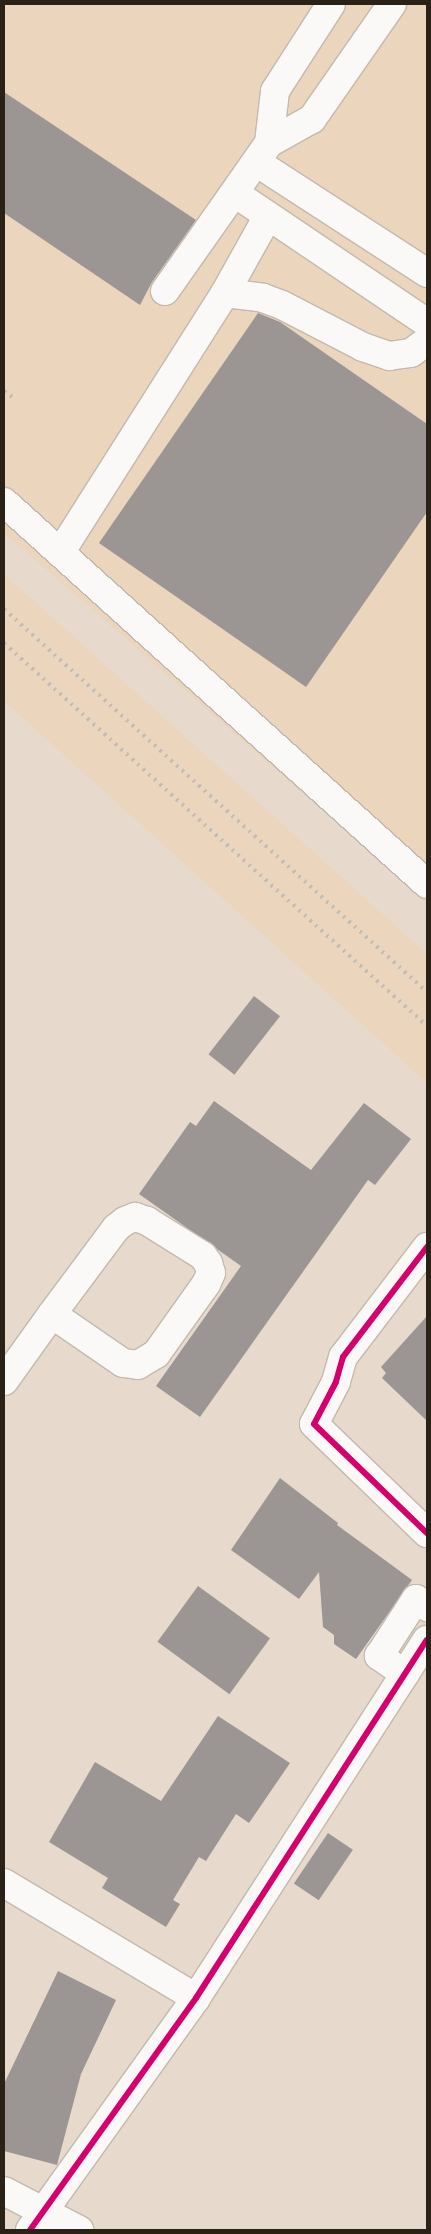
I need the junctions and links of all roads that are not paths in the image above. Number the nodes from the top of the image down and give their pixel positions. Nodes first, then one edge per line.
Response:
1 (331, 4) edge
2 (392, 4) edge
3 (263, 152) junction
4 (236, 194) junction
5 (268, 216) junction
6 (427, 273) edge
7 (165, 291) dead end
8 (225, 293) junction
9 (427, 323) edge
10 (427, 341) edge
11 (4, 502) edge
12 (60, 553) junction
13 (427, 884) edge
14 (427, 1246) edge
15 (52, 1314) junction
16 (4, 1381) edge
17 (427, 1533) edge
18 (427, 1607) edge
19 (427, 1640) edge
20 (405, 1674) junction
21 (4, 1883) edge
22 (196, 1998) junction
23 (4, 2191) edge
24 (37, 2221) edge
25 (79, 2230) edge

1 - 3 street
2 - 3 street
3 - 4 street
3 - 6 street
4 - 5 street
4 - 7 street
5 - 8 street
5 - 9 street
8 - 10 street
8 - 12 street
11 - 12 street
12 - 13 street
14 - 17 street
15 - 15 street
15 - 16 street
18 - 20 street
19 - 20 street
20 - 22 street
21 - 22 street
22 - 24 street
23 - 24 street
24 - 25 street

